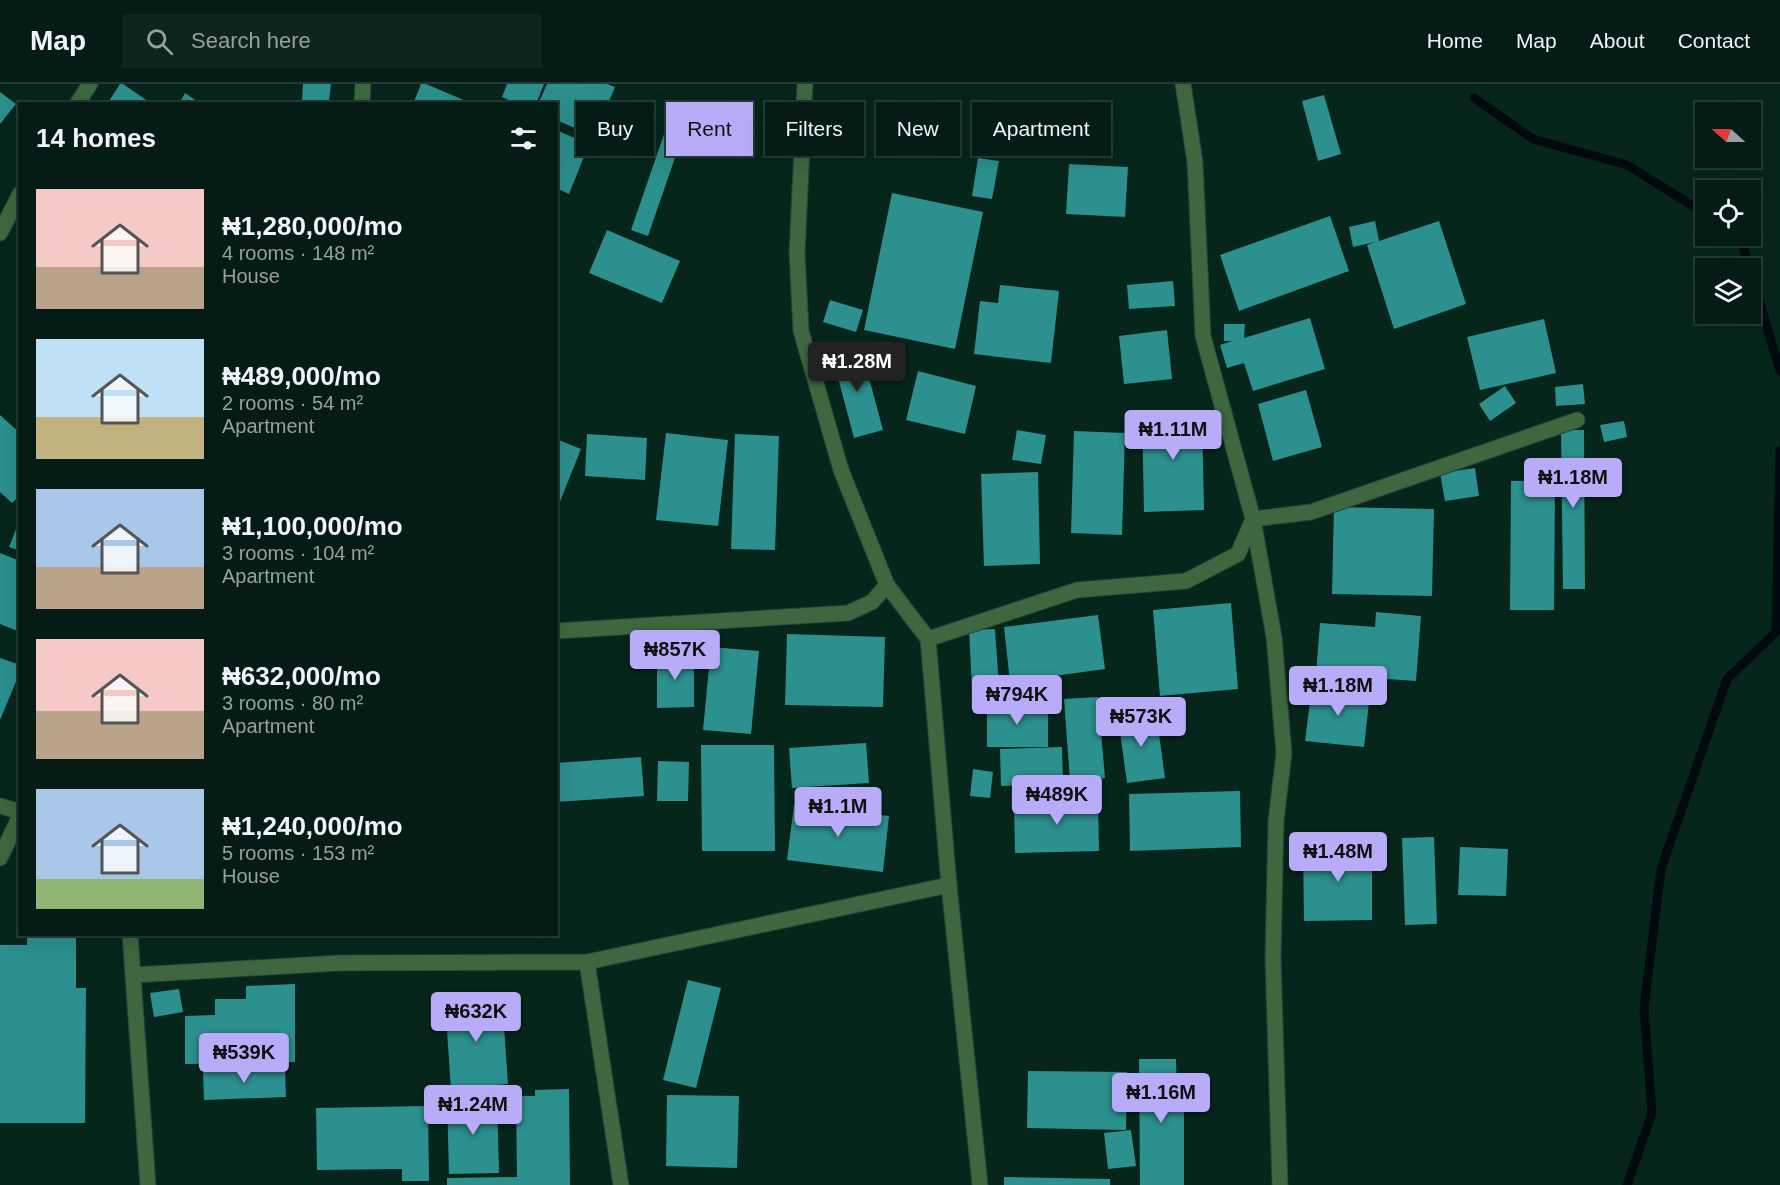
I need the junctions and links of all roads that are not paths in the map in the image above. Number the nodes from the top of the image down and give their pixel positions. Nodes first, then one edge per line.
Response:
1 (90, 84) edge
2 (363, 84) edge
3 (806, 84) edge
4 (1183, 84) edge
5 (78, 102) edge
6 (362, 102) edge
7 (18, 198) edge
8 (0, 233) edge
9 (1577, 420) dead end
10 (1253, 519) junction
11 (887, 585) junction
12 (558, 631) edge
13 (928, 639) junction
14 (0, 806) edge
15 (18, 813) edge
16 (18, 818) edge
17 (0, 858) edge
18 (949, 885) junction
19 (130, 936) edge
20 (587, 962) junction
21 (134, 975) junction
22 (148, 1185) edge
23 (621, 1185) edge
24 (980, 1185) edge
25 (1280, 1185) edge

1 - 5 street
2 - 6 street
3 - 11 street
4 - 10 street
7 - 8 street
9 - 10 street
10 - 13 street
10 - 25 street
11 - 12 street
11 - 13 street
13 - 18 street
14 - 15 street
16 - 17 street
18 - 20 street
18 - 24 street
19 - 21 street
20 - 21 street
20 - 23 street
21 - 22 street

